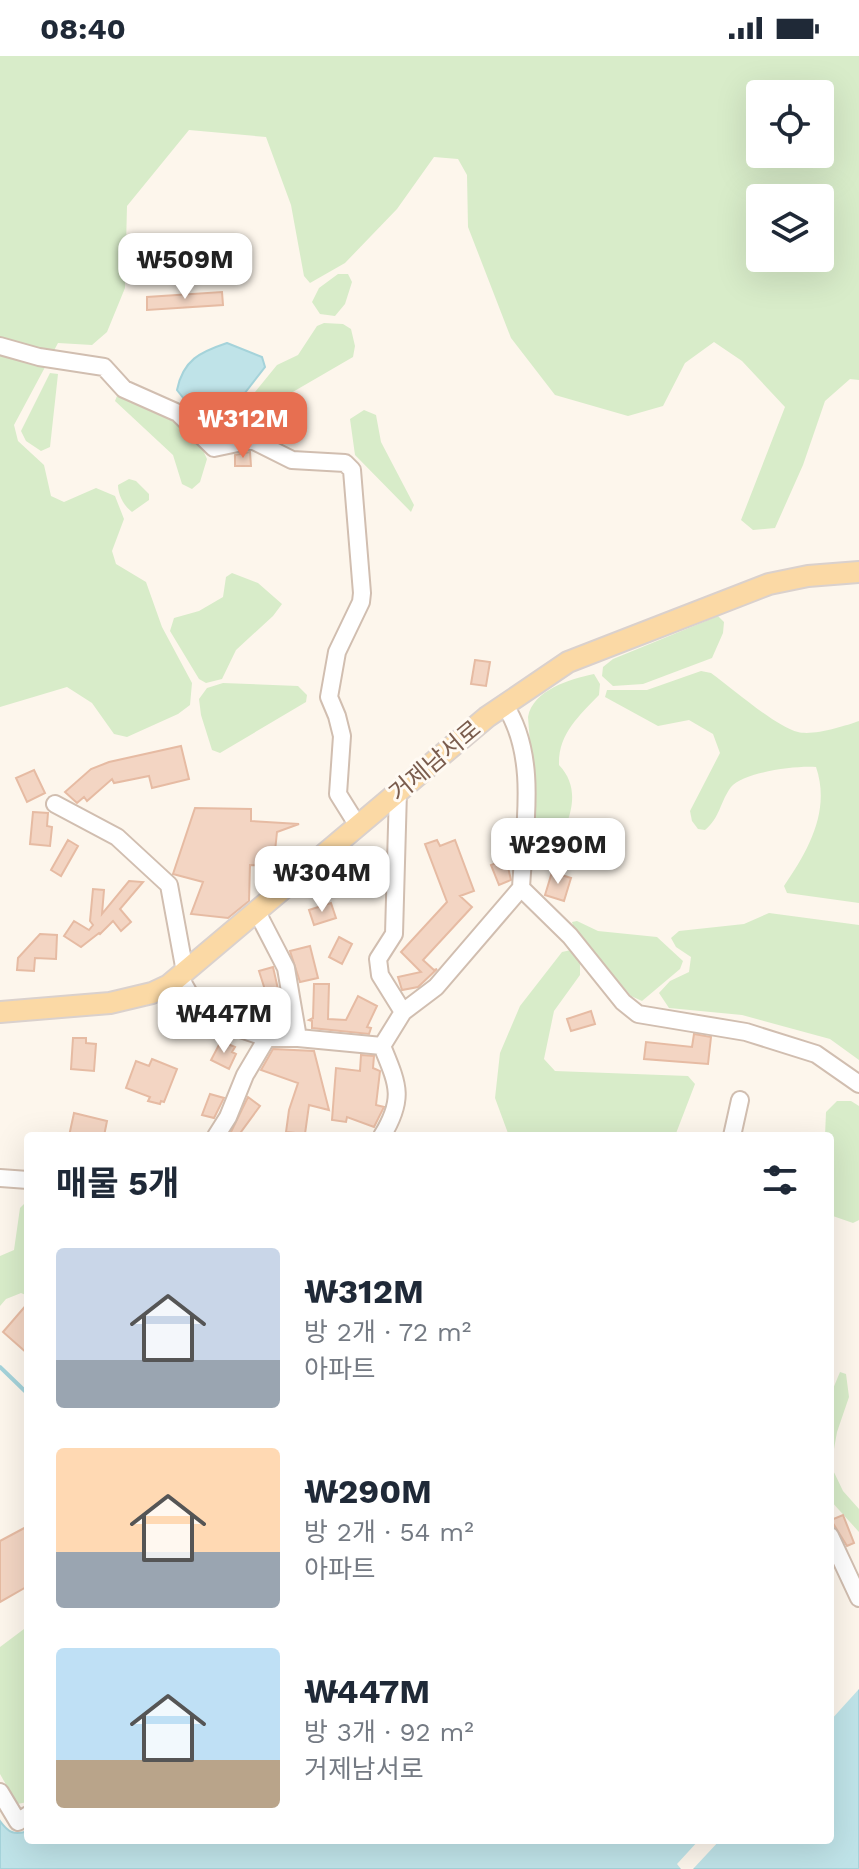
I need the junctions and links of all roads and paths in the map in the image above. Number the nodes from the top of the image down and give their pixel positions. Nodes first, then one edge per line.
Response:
1 (0, 346) edge
2 (859, 572) edge
3 (504, 704) junction
4 (398, 791) junction
5 (55, 804) dead end
6 (358, 826) junction
7 (521, 888) junction
8 (257, 912) junction
9 (182, 974) junction
10 (0, 1012) edge
11 (403, 1012) junction
12 (267, 1038) junction
13 (298, 1038) junction
14 (382, 1046) junction
15 (859, 1084) edge
16 (740, 1100) dead end
17 (219, 1132) edge
18 (384, 1132) edge
19 (733, 1132) edge
20 (0, 1178) edge
21 (24, 1180) edge
22 (834, 1545) edge
23 (859, 1598) edge
24 (0, 1792) edge
25 (24, 1818) edge

1 - 6 street
2 - 3 main road, 거제남서로
3 - 4 main road, 거제남서로
3 - 7 street
4 - 6 main road, 거제남서로
4 - 11 street
5 - 9 street
6 - 8 main road, 거제남서로
7 - 11 street
7 - 15 street
8 - 9 main road, 거제남서로
8 - 13 street
9 - 10 main road, 거제남서로
9 - 12 street
11 - 14 street
12 - 13 street
12 - 17 street
13 - 14 street
14 - 18 street
16 - 19 street
20 - 21 street
22 - 23 street
24 - 25 street

